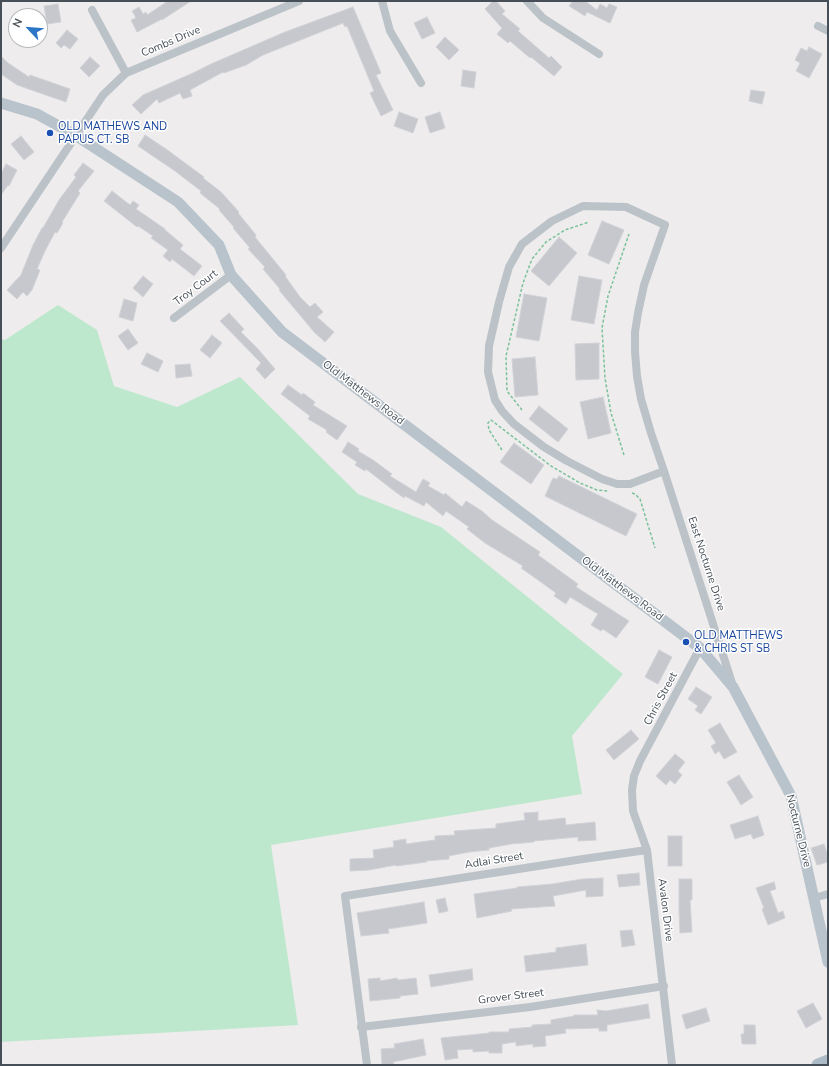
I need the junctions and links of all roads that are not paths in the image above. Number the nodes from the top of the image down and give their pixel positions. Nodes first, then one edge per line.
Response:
1 (299, 1) edge
2 (382, 1) edge
3 (527, 1) edge
4 (92, 10) dead end
5 (818, 26) dead end
6 (828, 31) edge
7 (599, 54) dead end
8 (126, 73) junction
9 (421, 83) dead end
10 (1, 103) edge
11 (75, 135) junction
12 (1, 248) edge
13 (231, 275) junction
14 (174, 318) dead end
15 (664, 471) junction
16 (700, 648) junction
17 (733, 687) junction
18 (640, 761) joint
19 (647, 850) junction
20 (828, 894) edge
21 (814, 898) junction
22 (828, 962) edge
23 (664, 986) junction
24 (361, 1027) junction
25 (828, 1061) edge
26 (367, 1065) edge
27 (672, 1065) edge
28 (818, 1065) edge

1 - 8 street, Combs Drive
2 - 9 street
3 - 7 street
4 - 8 street
5 - 6 street
8 - 11 street, Combs Drive
10 - 11 street, Old Matthews Road
11 - 12 street, Combs Drive
11 - 13 street, Old Matthews Road
13 - 14 street, Troy Court
13 - 16 street, Old Matthews Road
15 - 15 street, East Nocturne Drive
15 - 17 street, East Nocturne Drive
16 - 17 street, Old Matthews Road
16 - 18 street, Chris Street
17 - 21 street, Nocturne Drive
18 - 19 street, Avalon Drive
19 - 23 street, Avalon Drive
19 - 24 street, Adlai Street
20 - 21 street
21 - 22 street, Nocturne Drive
23 - 24 street, Grover Street
23 - 27 street, Avalon Drive
24 - 26 street
25 - 28 main road

